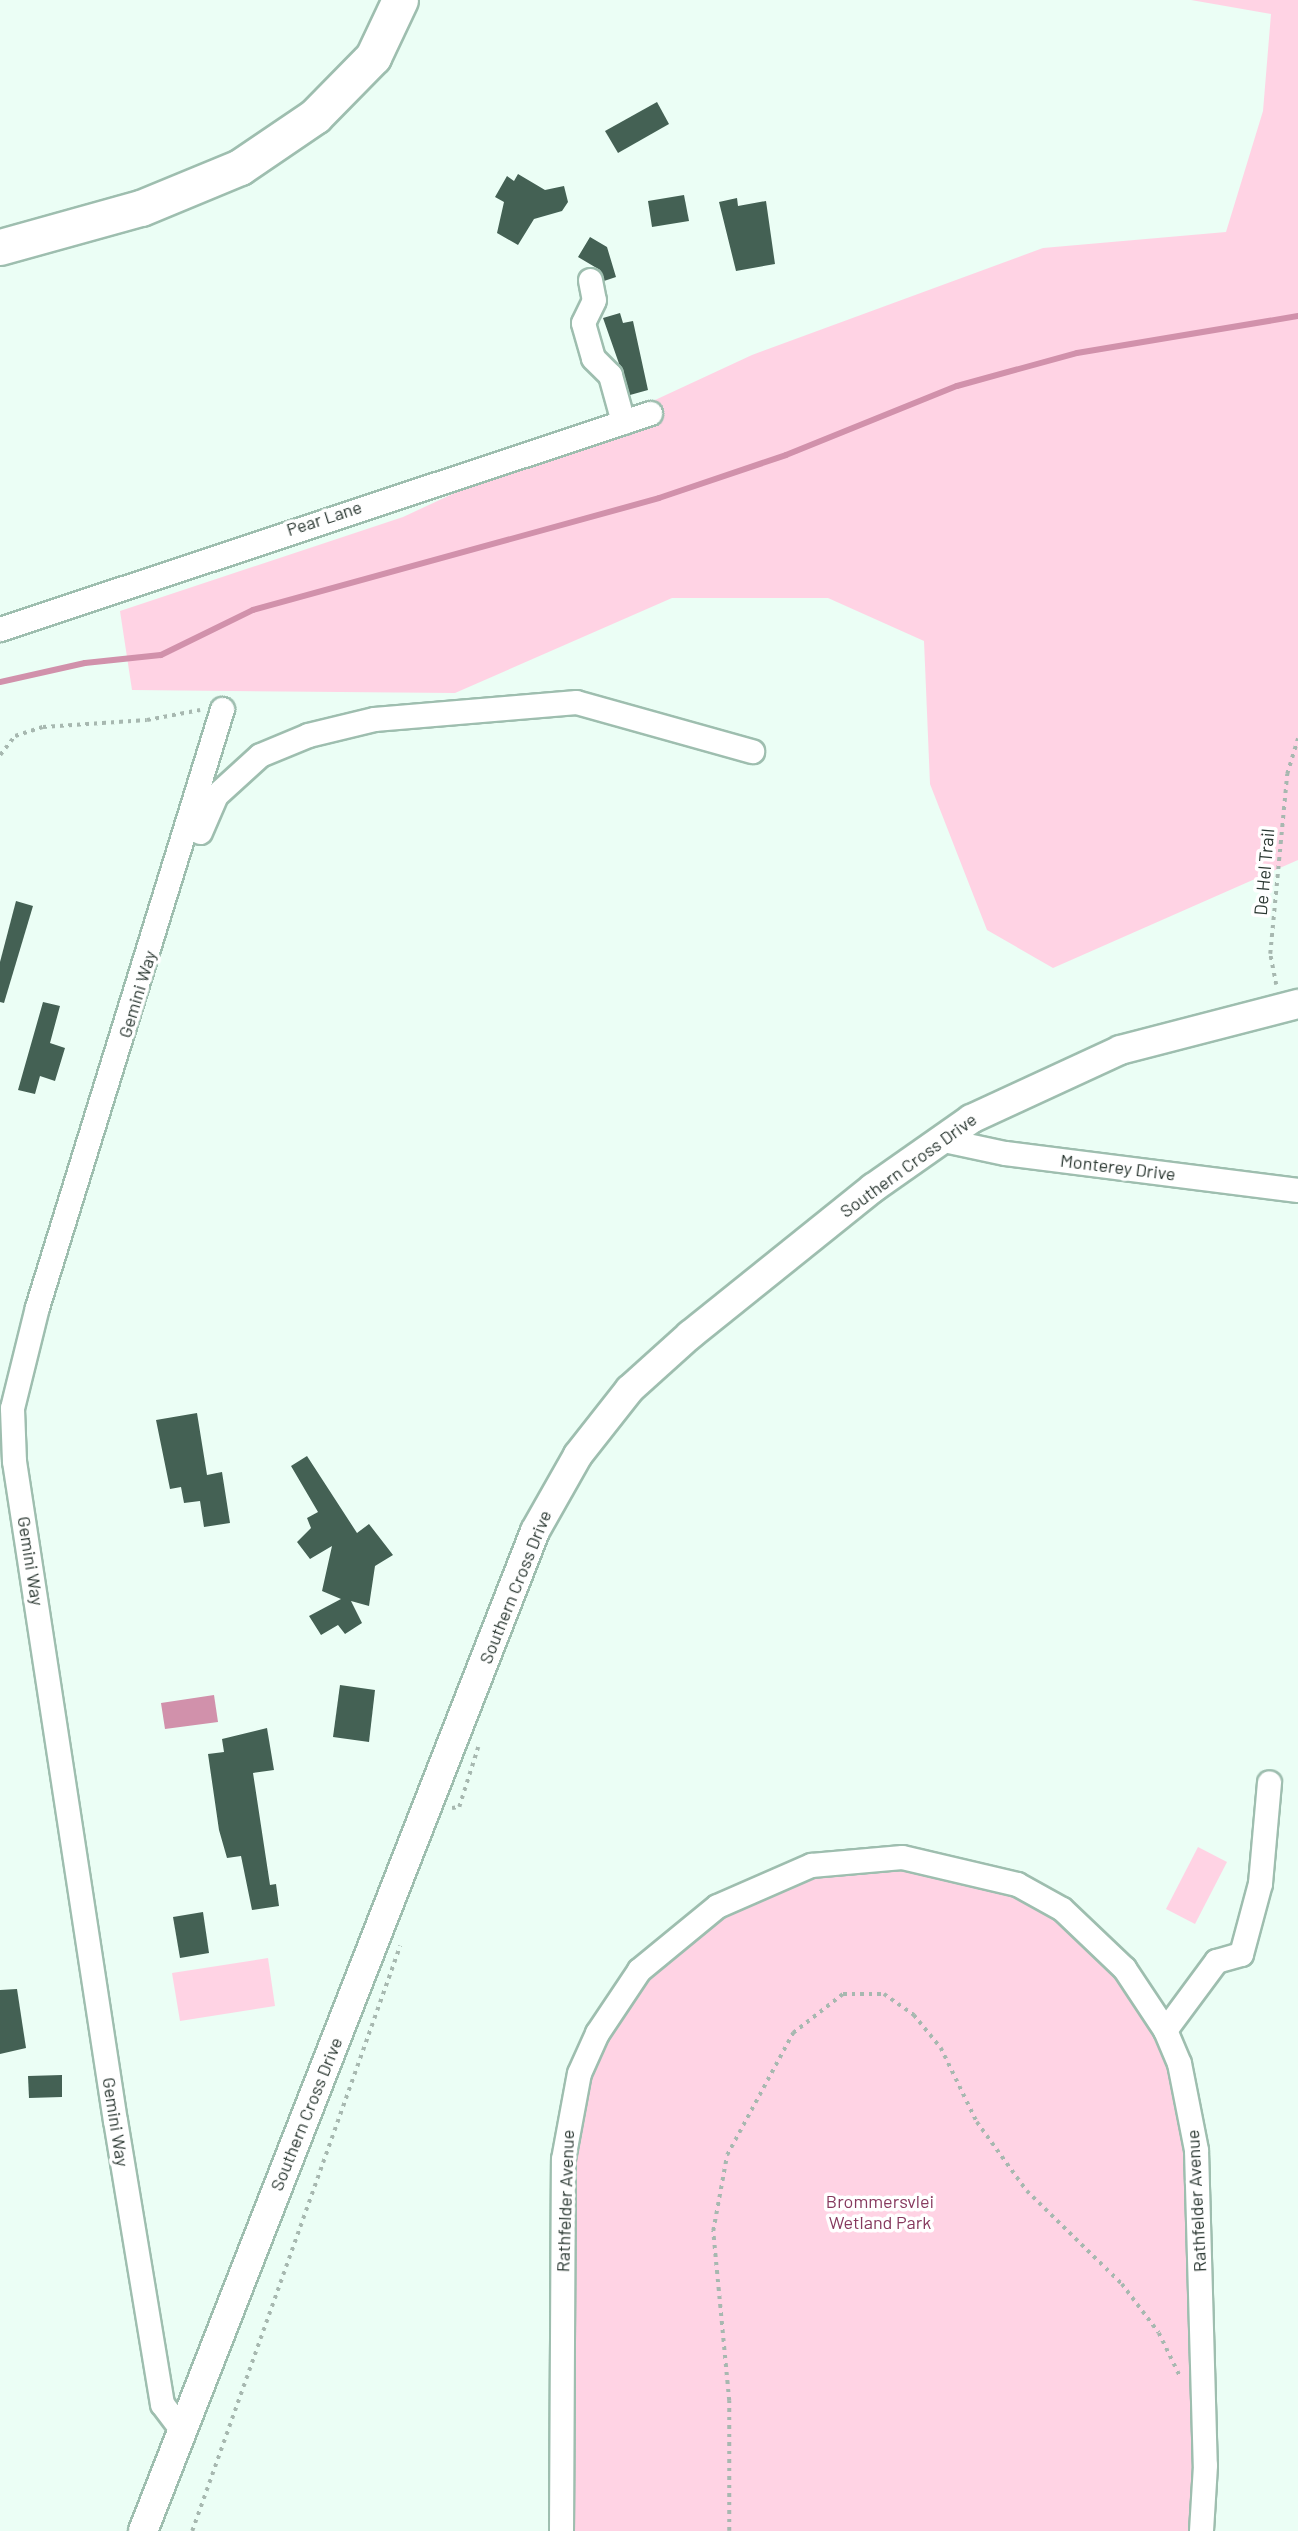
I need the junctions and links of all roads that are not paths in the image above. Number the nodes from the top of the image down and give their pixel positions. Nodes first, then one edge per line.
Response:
1 (400, 0) edge
2 (0, 247) edge
3 (590, 279) dead end
4 (650, 413) dead end
5 (623, 422) junction
6 (0, 629) edge
7 (221, 714) road end
8 (752, 751) dead end
9 (1290, 1006) edge
10 (122, 1043) junction
11 (939, 1139) junction
12 (1298, 1190) edge
13 (7, 1455) edge
14 (1269, 1782) dead end
15 (1165, 2030) junction
16 (181, 2429) junction
17 (143, 2531) edge
18 (561, 2531) edge
19 (1202, 2531) edge

1 - 2 main road
3 - 5 street
4 - 5 street, Pear Lane
5 - 6 street, Pear Lane
7 - 10 street, Gemini Way
8 - 10 street
9 - 11 street, Southern Cross Drive
10 - 13 street, Gemini Way
11 - 12 street, Monterey Drive
11 - 16 street, Southern Cross Drive
13 - 16 street, Gemini Way
14 - 15 street
15 - 18 street, Rathfelder Avenue
15 - 19 street, Rathfelder Avenue
16 - 17 street, Southern Cross Drive

